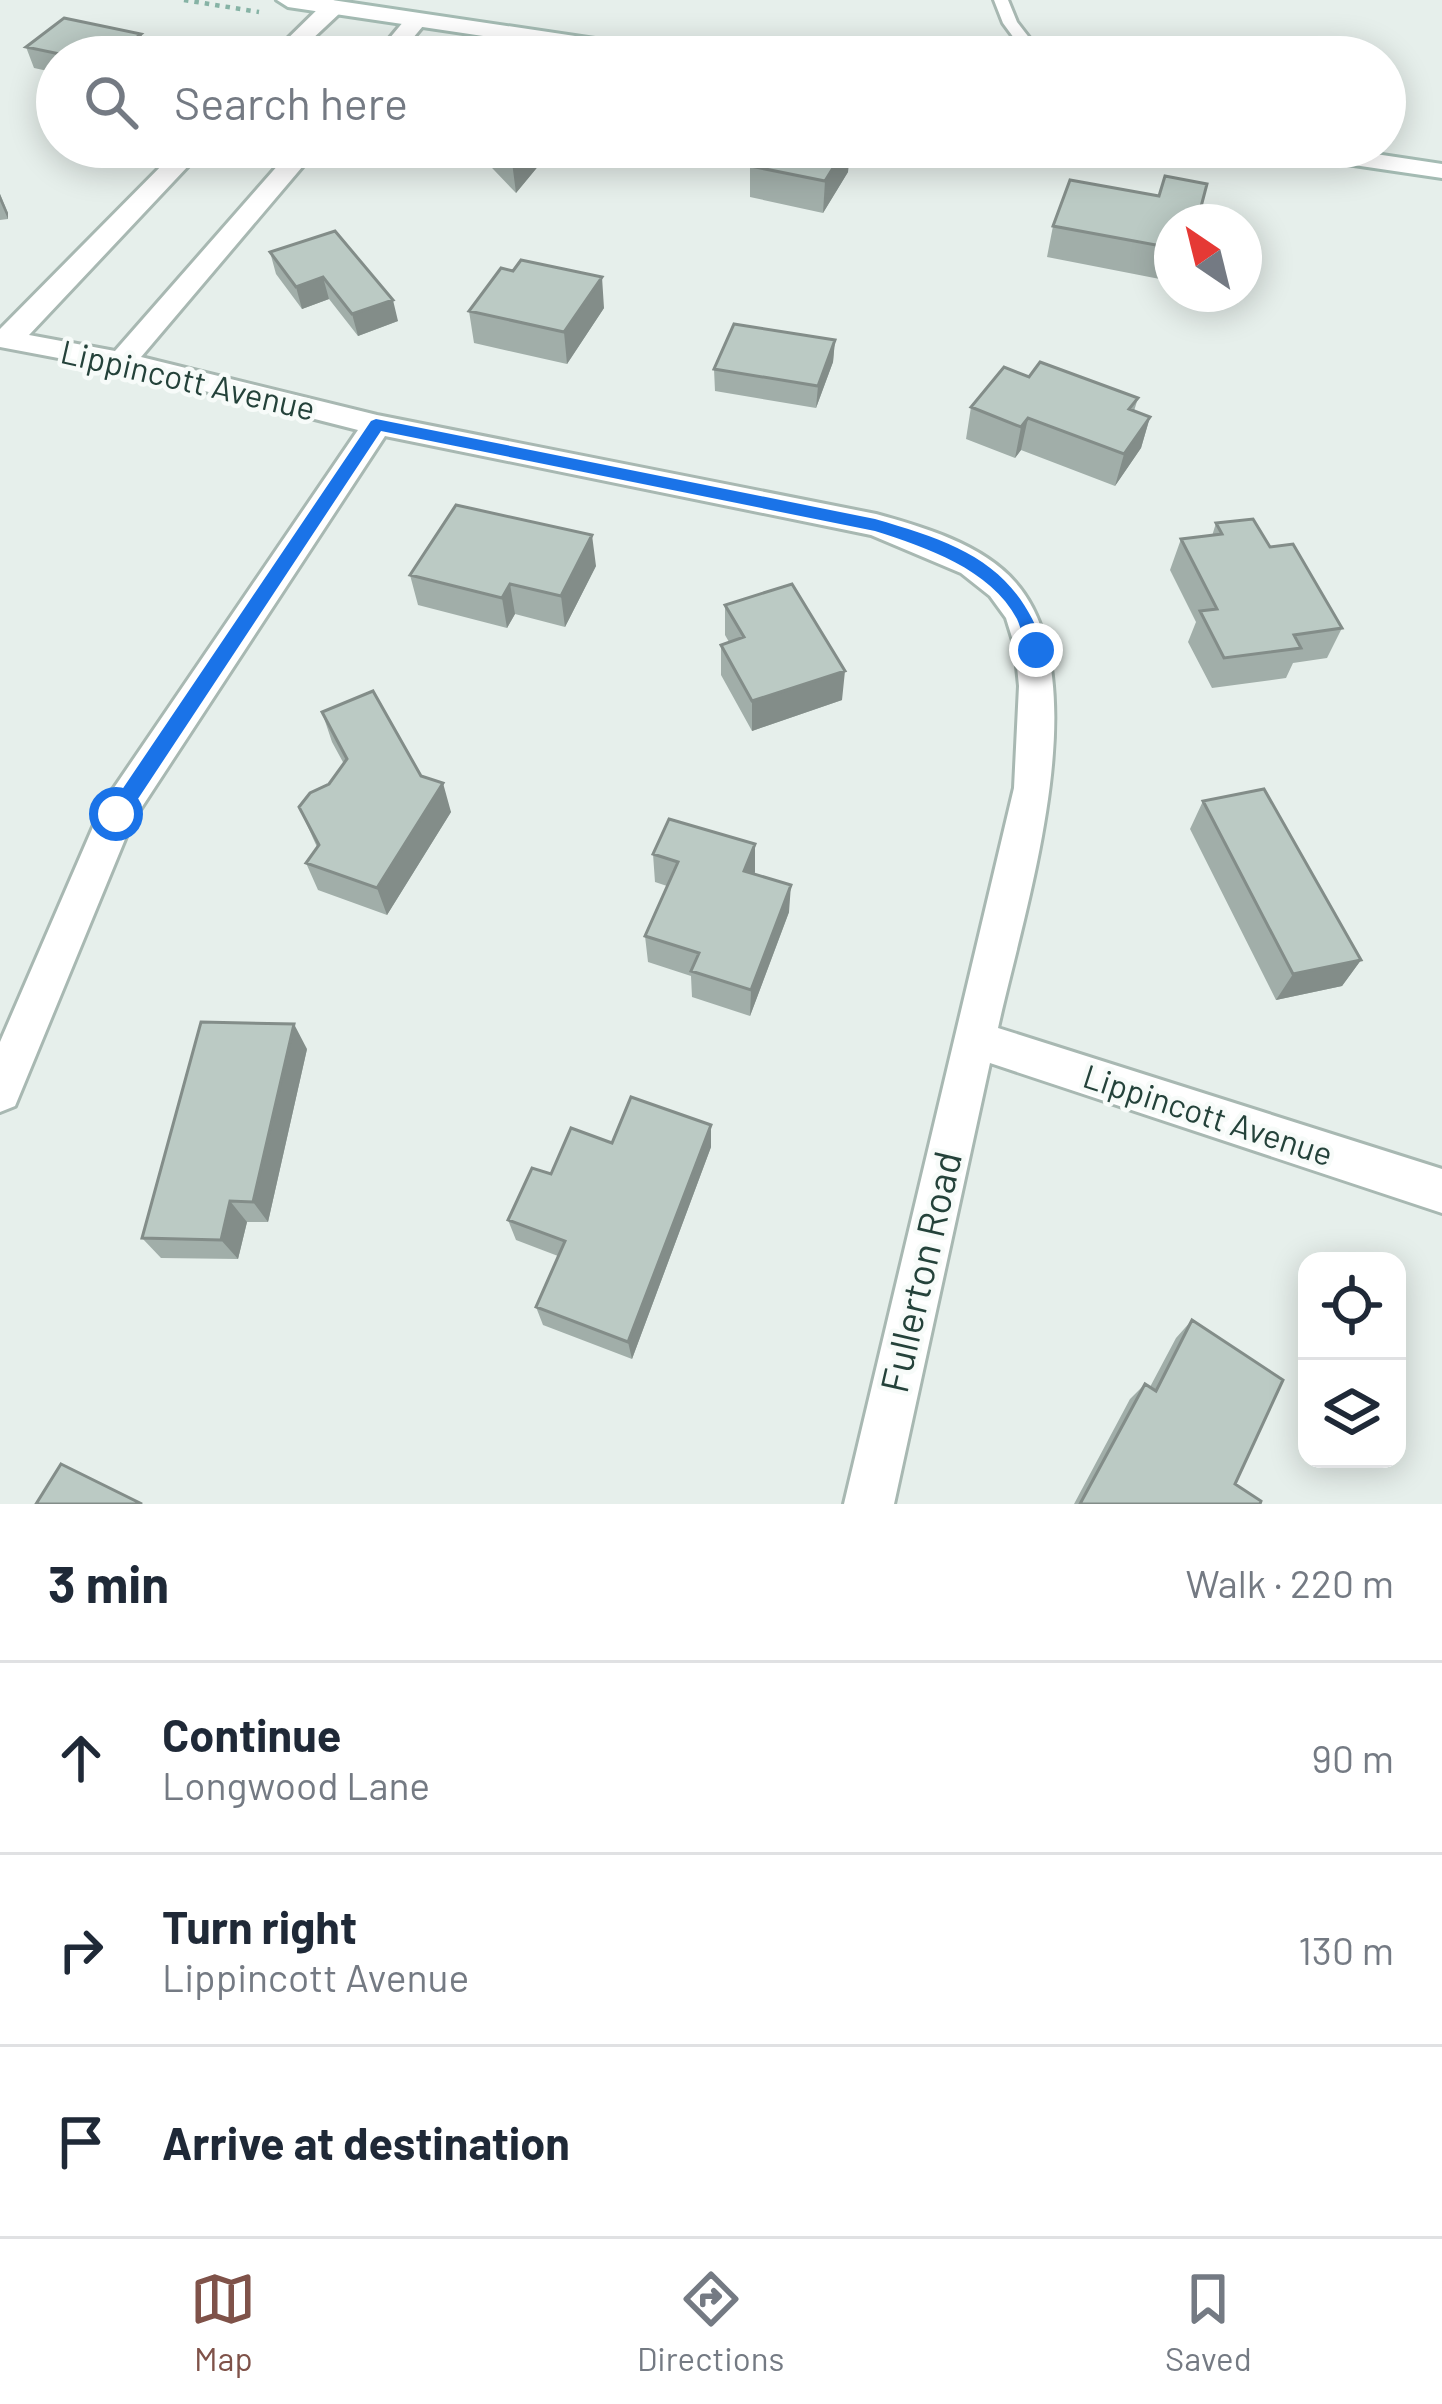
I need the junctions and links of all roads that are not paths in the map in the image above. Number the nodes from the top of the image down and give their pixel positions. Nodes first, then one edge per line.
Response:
1 (1001, 0) edge
2 (284, 7) edge
3 (333, 7) junction
4 (417, 20) junction
5 (302, 36) edge
6 (403, 36) edge
7 (526, 36) edge
8 (1020, 36) edge
9 (1406, 166) edge
10 (173, 168) edge
11 (289, 168) edge
12 (1442, 171) edge
13 (4, 339) edge
14 (122, 361) junction
15 (376, 424) junction
16 (1032, 788) joint
17 (974, 1040) junction
18 (0, 1092) edge
19 (1442, 1191) edge
20 (869, 1504) edge

1 - 8 lane
2 - 3 street
3 - 4 street
3 - 5 street
4 - 6 street
4 - 7 street
9 - 12 street
10 - 13 street
11 - 14 street
13 - 14 street, Lippincott Avenue
14 - 15 street, Lippincott Avenue
15 - 16 street, Lippincott Avenue
15 - 18 street
16 - 17 street, Fullerton Road
17 - 19 street, Lippincott Avenue
17 - 20 street, Fullerton Road

